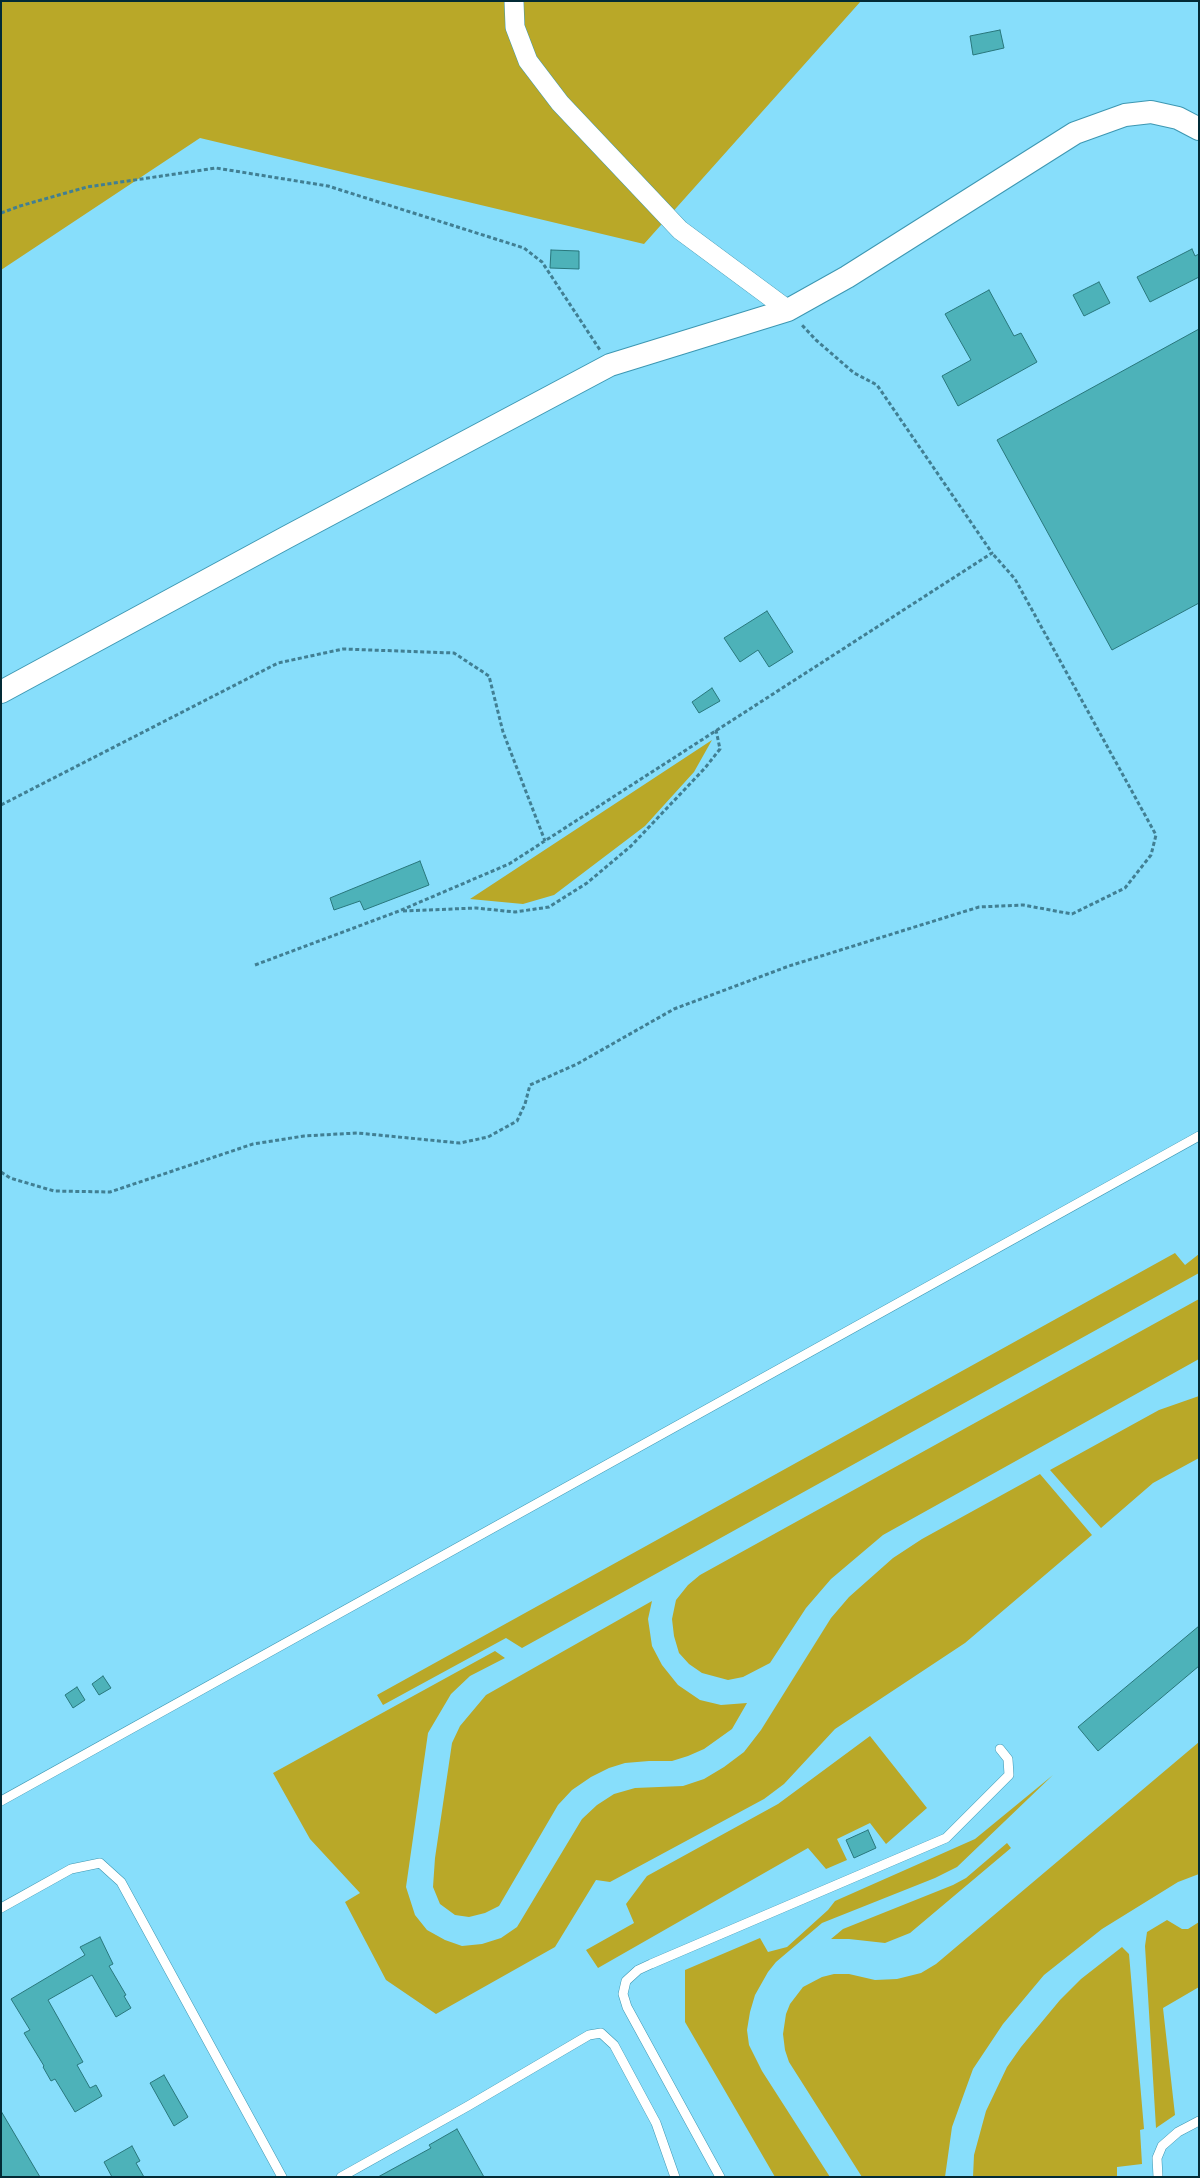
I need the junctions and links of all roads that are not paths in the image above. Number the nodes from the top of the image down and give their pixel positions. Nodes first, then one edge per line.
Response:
1 (514, 1) edge
2 (1199, 128) edge
3 (788, 310) junction
4 (1, 692) edge
5 (1199, 1136) edge
6 (1000, 1749) dead end
7 (1, 1801) edge
8 (1, 1908) edge
9 (1199, 2120) edge
10 (282, 2177) edge
11 (341, 2177) edge
12 (675, 2177) edge
13 (720, 2177) edge
14 (1158, 2177) edge

1 - 3 street
2 - 3 street
3 - 4 street
5 - 7 lane
6 - 13 lane
8 - 10 lane
9 - 14 lane
11 - 12 lane

